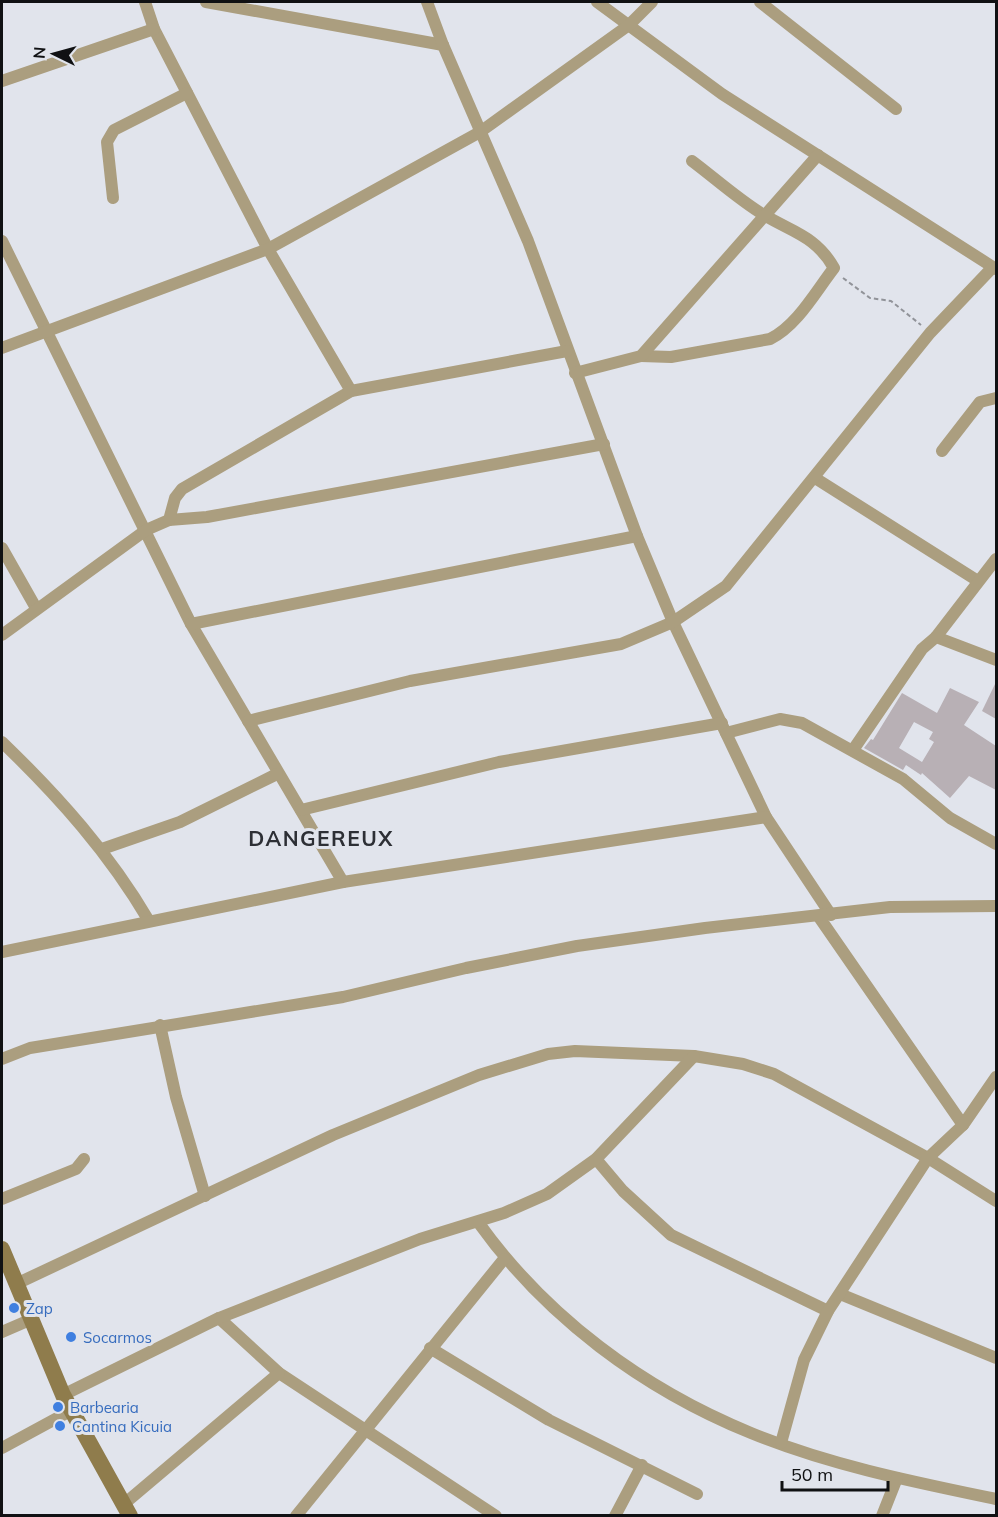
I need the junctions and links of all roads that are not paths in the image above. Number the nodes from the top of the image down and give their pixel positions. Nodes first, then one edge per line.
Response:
1 (145, 2) edge
2 (206, 2) edge
3 (427, 2) edge
4 (597, 2) edge
5 (652, 2) edge
6 (760, 2) edge
7 (232, 3) edge
8 (629, 25) junction
9 (154, 29) junction
10 (443, 45) junction
11 (2, 81) edge
12 (187, 93) junction
13 (896, 109) dead end
14 (480, 132) junction
15 (818, 155) junction
16 (692, 161) dead end
17 (113, 198) dead end
18 (764, 216) junction
19 (2, 241) edge
20 (268, 249) junction
21 (994, 268) edge
22 (44, 330) junction
23 (2, 348) edge
24 (567, 351) junction
25 (641, 356) junction
26 (575, 373) junction
27 (351, 391) junction
28 (996, 398) edge
29 (604, 444) junction
30 (942, 451) dead end
31 (815, 478) junction
32 (169, 520) junction
33 (146, 530) junction
34 (637, 536) junction
35 (2, 548) edge
36 (996, 559) edge
37 (978, 581) junction
38 (36, 608) junction
39 (673, 622) junction
40 (191, 624) junction
41 (2, 635) edge
42 (936, 637) junction
43 (996, 660) edge
44 (248, 722) junction
45 (724, 728) junction
46 (2, 742) edge
47 (853, 750) junction
48 (277, 774) junction
49 (301, 810) junction
50 (766, 817) junction
51 (996, 844) edge
52 (102, 849) junction
53 (343, 882) junction
54 (996, 906) edge
55 (825, 916) junction
56 (149, 921) junction
57 (2, 952) edge
58 (160, 1025) junction
59 (694, 1056) junction
60 (2, 1059) edge
61 (996, 1077) edge
62 (963, 1125) junction
63 (928, 1158) junction
64 (84, 1159) dead end
65 (596, 1159) junction
66 (205, 1196) junction
67 (2, 1199) edge
68 (996, 1201) edge
69 (478, 1222) junction
70 (2, 1249) edge
71 (504, 1259) junction
72 (16, 1284) junction
73 (840, 1294) junction
74 (828, 1311) junction
75 (219, 1318) junction
76 (32, 1319) junction
77 (2, 1332) edge
78 (429, 1348) junction
79 (996, 1358) edge
80 (279, 1373) junction
81 (63, 1395) junction
82 (72, 1410) junction
83 (365, 1431) junction
84 (781, 1443) junction
85 (2, 1448) edge
86 (642, 1465) junction
87 (897, 1478) junction
88 (698, 1494) dead end
89 (996, 1498) edge
90 (127, 1510) edge
91 (296, 1515) edge
92 (496, 1515) edge
93 (615, 1515) edge
94 (882, 1515) edge

1 - 9 street
2 - 7 street
3 - 10 street
4 - 8 street
5 - 8 street
6 - 13 street
7 - 10 street
8 - 14 street
8 - 15 street
9 - 11 street
9 - 12 street
10 - 14 street
12 - 17 street
12 - 20 street
14 - 20 street
14 - 24 street
15 - 18 street
15 - 21 street
16 - 18 street
18 - 25 street
18 - 25 street
19 - 22 street
20 - 22 street
20 - 27 street
21 - 31 street
22 - 23 street
22 - 33 street
24 - 26 street
24 - 27 street
25 - 26 street
26 - 29 street
27 - 32 street
28 - 30 street
29 - 32 street
29 - 34 street
31 - 37 street
31 - 39 street
32 - 33 street
33 - 38 street
33 - 40 street
34 - 39 street
34 - 40 street
35 - 38 street
36 - 37 street
37 - 42 street
38 - 41 street
39 - 44 street
39 - 45 street
40 - 44 street
42 - 43 street
42 - 47 street
44 - 48 street
45 - 47 street
45 - 49 street
45 - 50 street
46 - 52 street
47 - 51 street
48 - 49 street
48 - 52 street
49 - 53 street
50 - 53 street
50 - 55 street
52 - 56 street
53 - 56 street
54 - 55 street
55 - 58 street
55 - 62 street
56 - 57 street
58 - 60 street
58 - 66 street
59 - 63 street
59 - 65 street
59 - 66 street
61 - 62 street
62 - 63 street
63 - 68 street
63 - 73 street
64 - 67 street
65 - 69 street
65 - 74 street
66 - 72 street
69 - 71 street
69 - 75 street
70 - 72 main road
71 - 78 street
71 - 84 street
72 - 76 main road
73 - 74 street
73 - 79 street
74 - 84 street
75 - 80 street
75 - 81 street
76 - 77 street
76 - 81 main road
78 - 83 street
78 - 86 street
80 - 83 street
80 - 90 street
81 - 82 main road
82 - 85 street
82 - 90 main road
83 - 91 street
83 - 92 street
84 - 87 street
86 - 88 street
86 - 93 street
87 - 89 street
87 - 94 street

